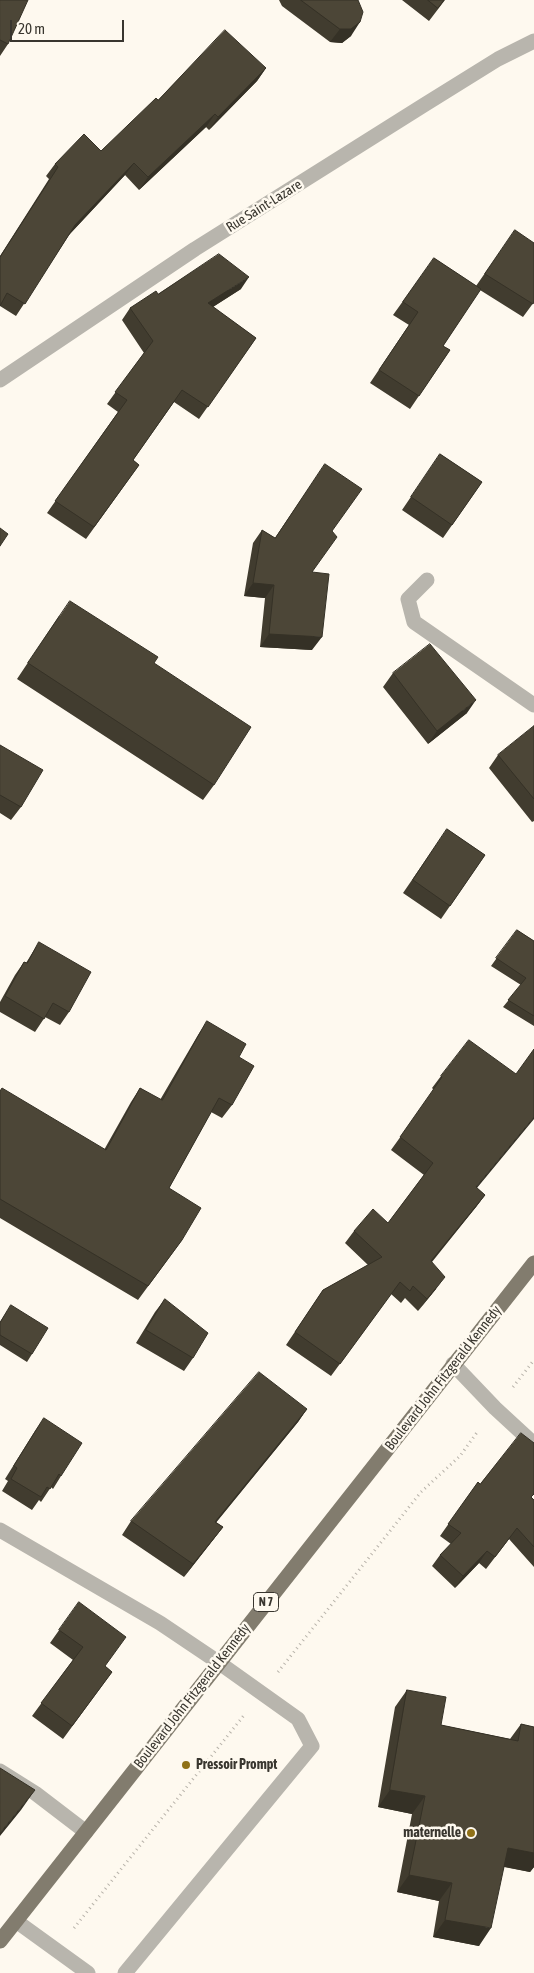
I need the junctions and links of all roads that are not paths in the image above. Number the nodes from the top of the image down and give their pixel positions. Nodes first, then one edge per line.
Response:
1 (534, 41) edge
2 (0, 380) edge
3 (427, 580) dead end
4 (534, 705) edge
5 (534, 1263) edge
6 (453, 1364) junction
7 (534, 1444) edge
8 (0, 1530) edge
9 (218, 1662) junction
10 (0, 1772) edge
11 (86, 1832) junction
12 (16, 1921) junction
13 (0, 1942) edge
14 (88, 1973) edge
15 (125, 1973) edge

1 - 2 street, Rue Saint-Lazare
3 - 4 street
5 - 6 main road, Boulevard John Fitzgerald Kennedy / N 7
6 - 7 street
6 - 9 main road, Boulevard John Fitzgerald Kennedy / N 7
8 - 9 street
9 - 11 main road, Boulevard John Fitzgerald Kennedy / N 7
9 - 15 street
10 - 11 street
11 - 12 main road, Boulevard John Fitzgerald Kennedy / N 7
12 - 13 main road, Boulevard John Fitzgerald Kennedy / N 7
12 - 14 street

